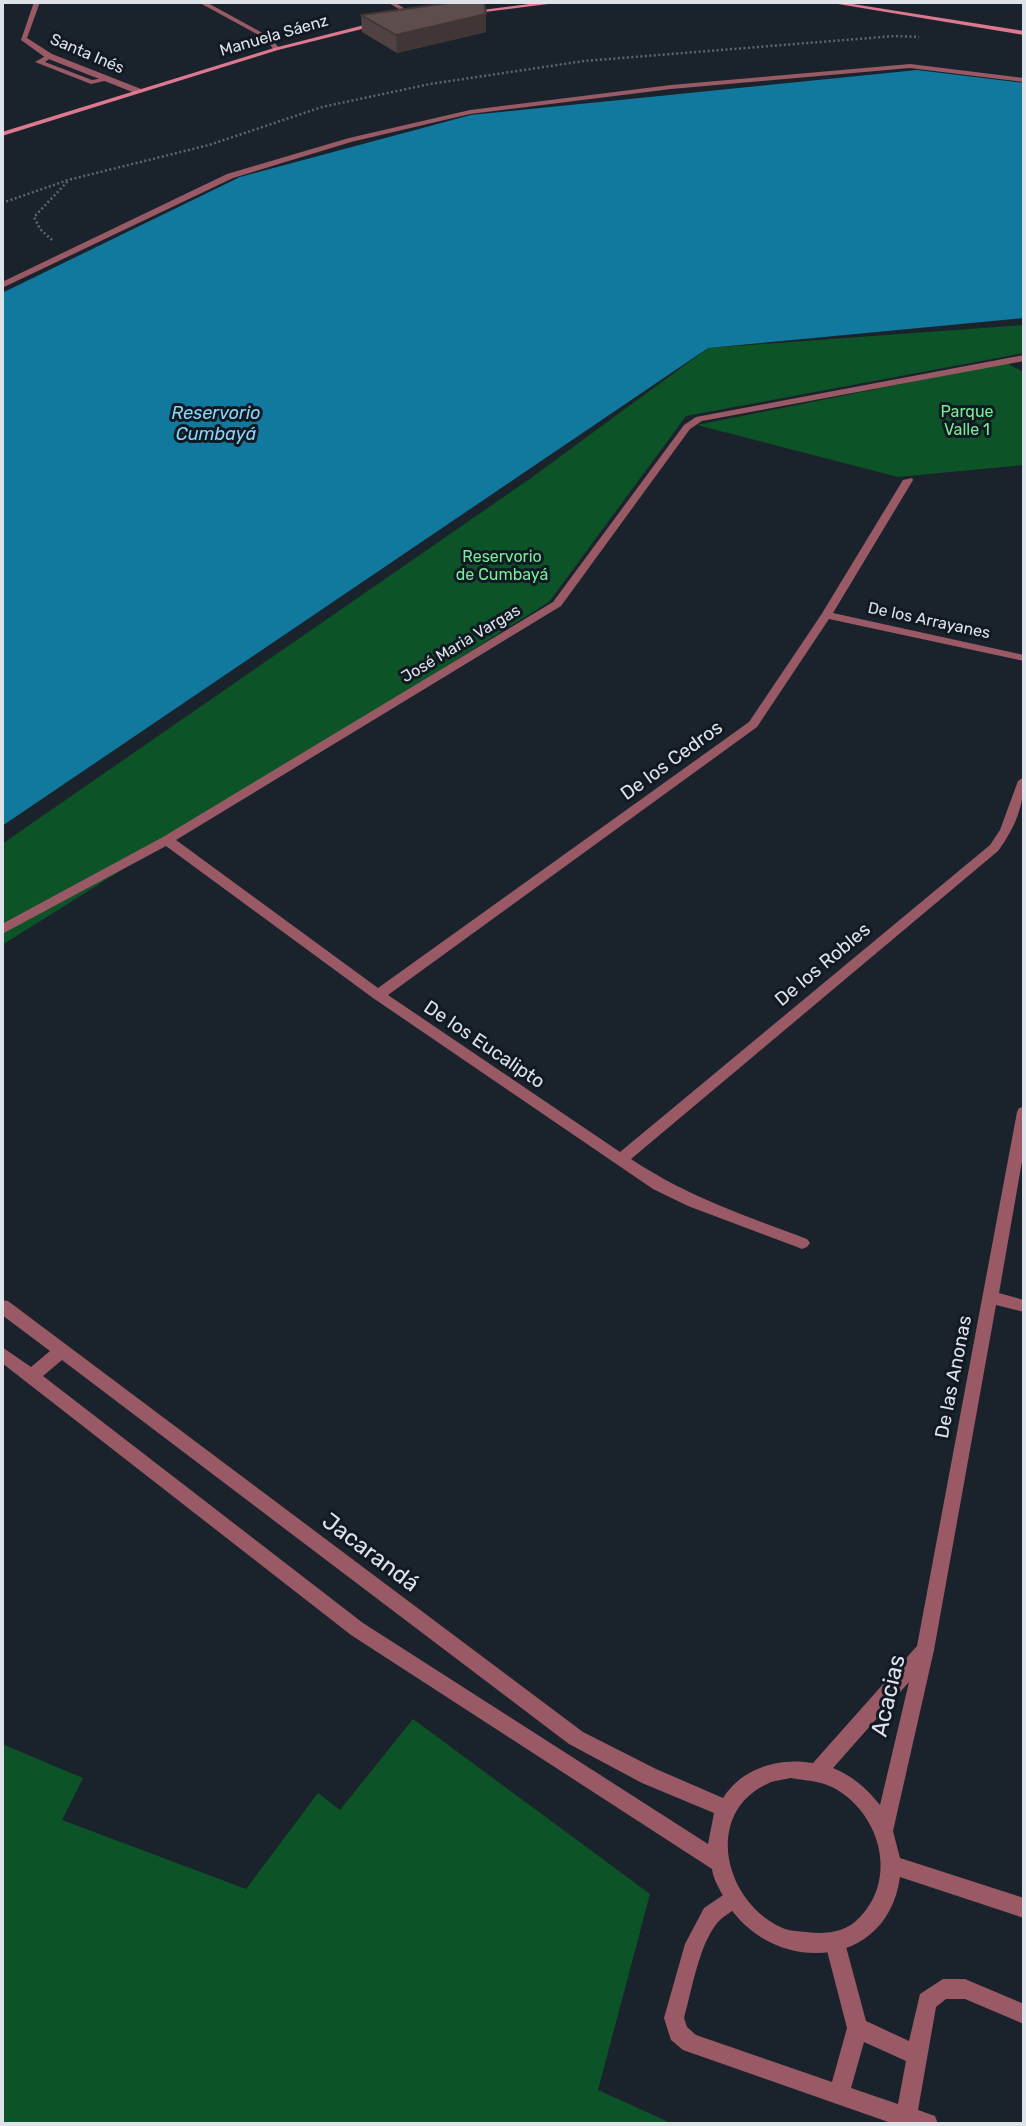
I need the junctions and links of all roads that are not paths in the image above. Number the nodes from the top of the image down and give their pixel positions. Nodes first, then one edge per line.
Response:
1 (37, 2) edge
2 (201, 2) edge
3 (390, 2) edge
4 (561, 2) edge
5 (829, 2) edge
6 (455, 13) edge
7 (429, 16) edge
8 (416, 17) junction
9 (403, 19) edge
10 (390, 21) edge
11 (1024, 33) edge
12 (276, 49) junction
13 (1024, 80) edge
14 (138, 91) junction
15 (2, 134) edge
16 (2, 285) edge
17 (1024, 358) edge
18 (908, 480) dead end
19 (826, 615) junction
20 (1024, 658) edge
21 (1024, 781) edge
22 (167, 840) junction
23 (2, 930) edge
24 (378, 995) junction
25 (1024, 1112) edge
26 (620, 1160) junction
27 (802, 1243) dead end
28 (990, 1297) junction
29 (2, 1306) edge
30 (1024, 1306) edge
31 (62, 1351) junction
32 (2, 1354) edge
33 (30, 1377) junction
34 (925, 1650) junction
35 (817, 1772) junction
36 (727, 1809) junction
37 (884, 1830) junction
38 (718, 1862) junction
39 (892, 1865) junction
40 (732, 1899) junction
41 (1024, 1908) edge
42 (835, 1943) junction
43 (1024, 2014) edge
44 (857, 2028) junction
45 (916, 2055) junction
46 (839, 2095) junction
47 (905, 2120) edge
48 (927, 2124) edge

1 - 14 street, Santa Inés
2 - 12 street
3 - 8 street
4 - 6 street
5 - 11 street
7 - 8 street
8 - 9 street
10 - 12 street, Manuela Sáenz
12 - 14 street, Manuela Sáenz
13 - 16 street
14 - 15 street, Manuela Sáenz
17 - 22 street, José Maria Vargas
18 - 19 street, De los Cedros
19 - 20 street, De los Arrayanes
19 - 24 street, De los Cedros
21 - 26 street, De los Robles
22 - 23 street, José Maria Vargas
22 - 24 street, De los Eucalipto
24 - 26 street, De los Eucalipto
25 - 28 street, De las Anonas
26 - 27 street, De los Eucalipto
28 - 30 street
28 - 34 street, De las Anonas
29 - 31 street, Jacarandá
31 - 33 street
31 - 36 street, Jacarandá
32 - 33 street
33 - 38 street
34 - 35 street, Acacias
34 - 37 street, Acacias
35 - 36 street
35 - 37 street
36 - 38 street
37 - 39 street
38 - 40 street
39 - 41 street
39 - 42 street
40 - 42 street
40 - 46 street
42 - 44 street
43 - 45 street
44 - 45 street
44 - 46 street
45 - 47 street
46 - 47 street
47 - 48 street

